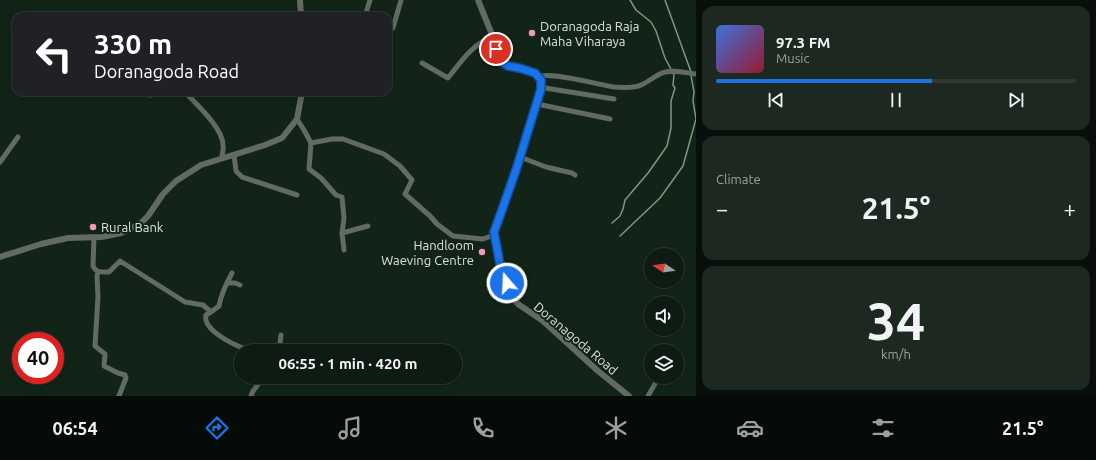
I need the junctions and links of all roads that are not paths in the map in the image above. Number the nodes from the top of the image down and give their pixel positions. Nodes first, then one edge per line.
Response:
1 (300, 0) edge
2 (370, 0) edge
3 (401, 0) edge
4 (478, 0) edge
5 (301, 12) edge
6 (366, 12) edge
7 (393, 28) dead end
8 (493, 37) junction
9 (422, 63) dead end
10 (696, 74) edge
11 (538, 77) junction
12 (541, 89) junction
13 (189, 96) edge
14 (301, 96) edge
15 (614, 99) dead end
16 (537, 104) junction
17 (297, 119) junction
18 (610, 119) dead end
19 (18, 137) dead end
20 (311, 143) junction
21 (234, 155) junction
22 (520, 157) junction
23 (222, 158) junction
24 (0, 162) edge
25 (575, 175) dead end
26 (297, 195) dead end
27 (368, 226) dead end
28 (342, 233) junction
29 (494, 235) junction
30 (94, 237) junction
31 (344, 250) dead end
32 (0, 257) edge
33 (98, 272) junction
34 (232, 273) dead end
35 (226, 283) junction
36 (240, 285) dead end
37 (211, 312) junction
38 (281, 336) dead end
39 (234, 344) edge
40 (279, 344) edge
41 (258, 384) edge
42 (655, 384) edge
43 (119, 396) edge
44 (252, 396) edge
45 (629, 396) edge
46 (648, 396) edge

1 - 5 street
2 - 6 street
3 - 7 street
4 - 8 street
8 - 9 street
8 - 11 street
10 - 11 street
11 - 12 street, Doranagoda Road
12 - 15 street
12 - 16 street, Doranagoda Road
13 - 23 street
14 - 17 street
16 - 18 street
16 - 22 street, Doranagoda Road
17 - 20 street
17 - 21 street
19 - 24 street
20 - 28 street
20 - 29 street
21 - 23 street
21 - 26 street
22 - 25 street
22 - 29 street, Doranagoda Road
23 - 30 street
27 - 28 street
28 - 31 street
29 - 45 street, Doranagoda Road
30 - 32 street
30 - 33 street
33 - 37 street
33 - 43 street
34 - 35 street
35 - 36 street
35 - 37 street
37 - 39 street
38 - 40 street
41 - 44 street
42 - 46 street

